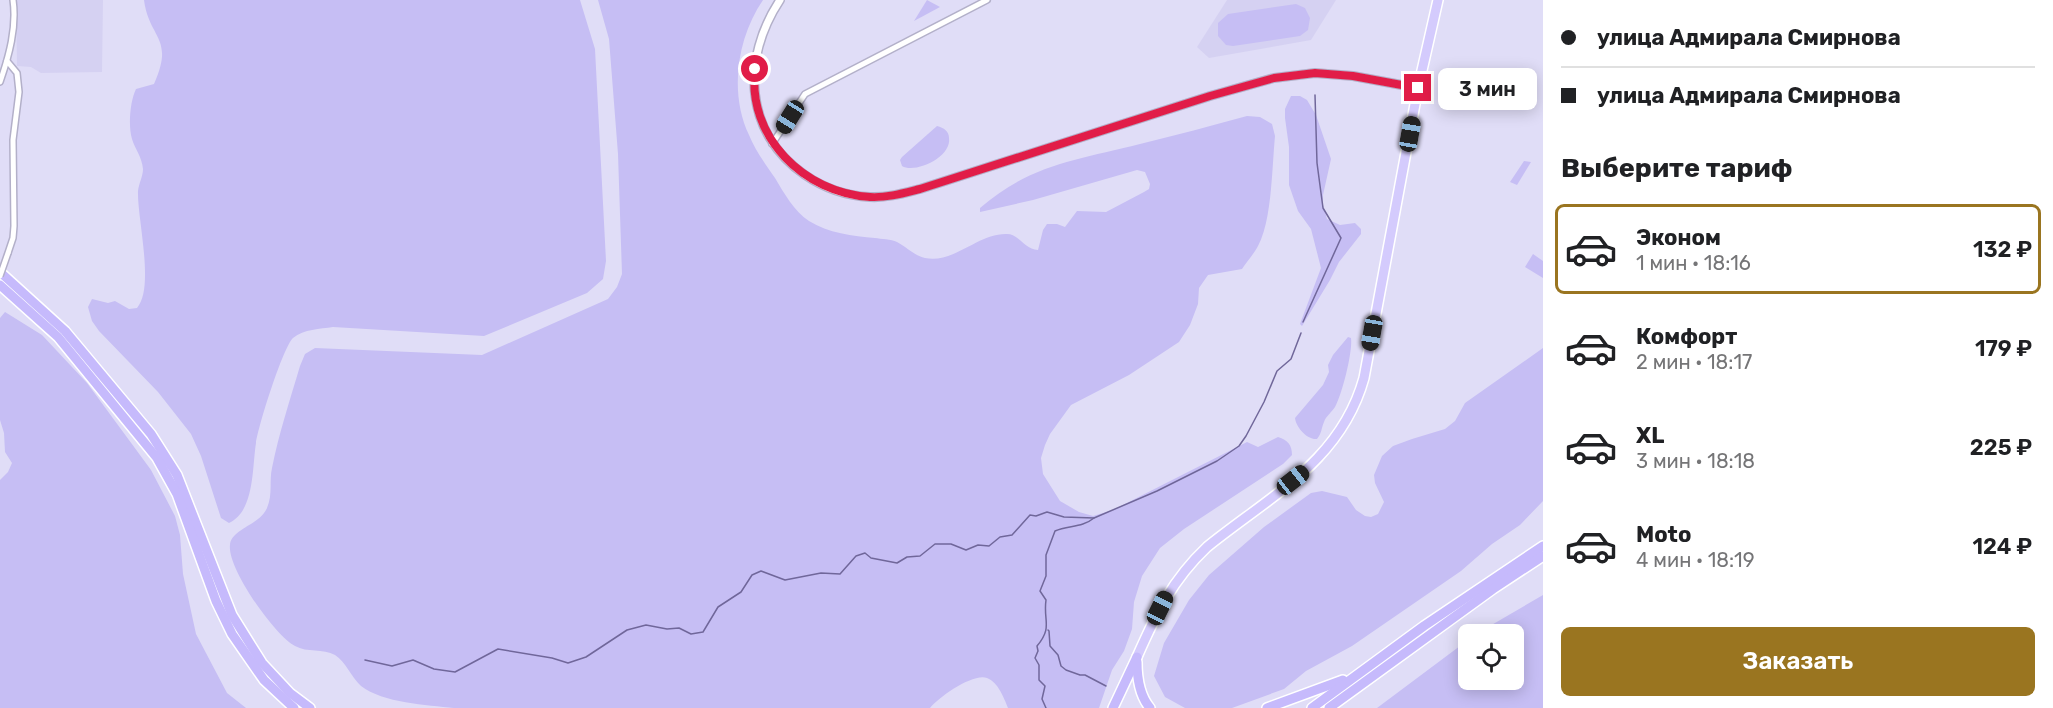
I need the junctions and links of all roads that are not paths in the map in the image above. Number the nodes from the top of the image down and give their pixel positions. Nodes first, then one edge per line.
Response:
1 (13, 0) edge
2 (780, 0) edge
3 (987, 0) edge
4 (1438, 0) edge
5 (7, 61) junction
6 (0, 82) edge
7 (1418, 88) junction
8 (772, 144) junction
9 (0, 274) edge
10 (0, 285) edge
11 (1543, 546) edge
12 (1543, 556) edge
13 (1137, 657) junction
14 (1364, 669) junction
15 (294, 708) edge
16 (310, 708) edge
17 (1113, 708) edge
18 (1150, 708) edge
19 (1267, 708) edge
20 (1312, 708) edge
21 (1329, 708) edge

1 - 5 street
2 - 8 street
3 - 8 street
4 - 7 main road
5 - 6 street
5 - 9 street, bridge
7 - 8 street
7 - 13 main road
9 - 16 highway
10 - 15 highway
11 - 14 highway
12 - 21 highway
13 - 17 highway
13 - 18 highway
14 - 19 highway
14 - 20 highway

